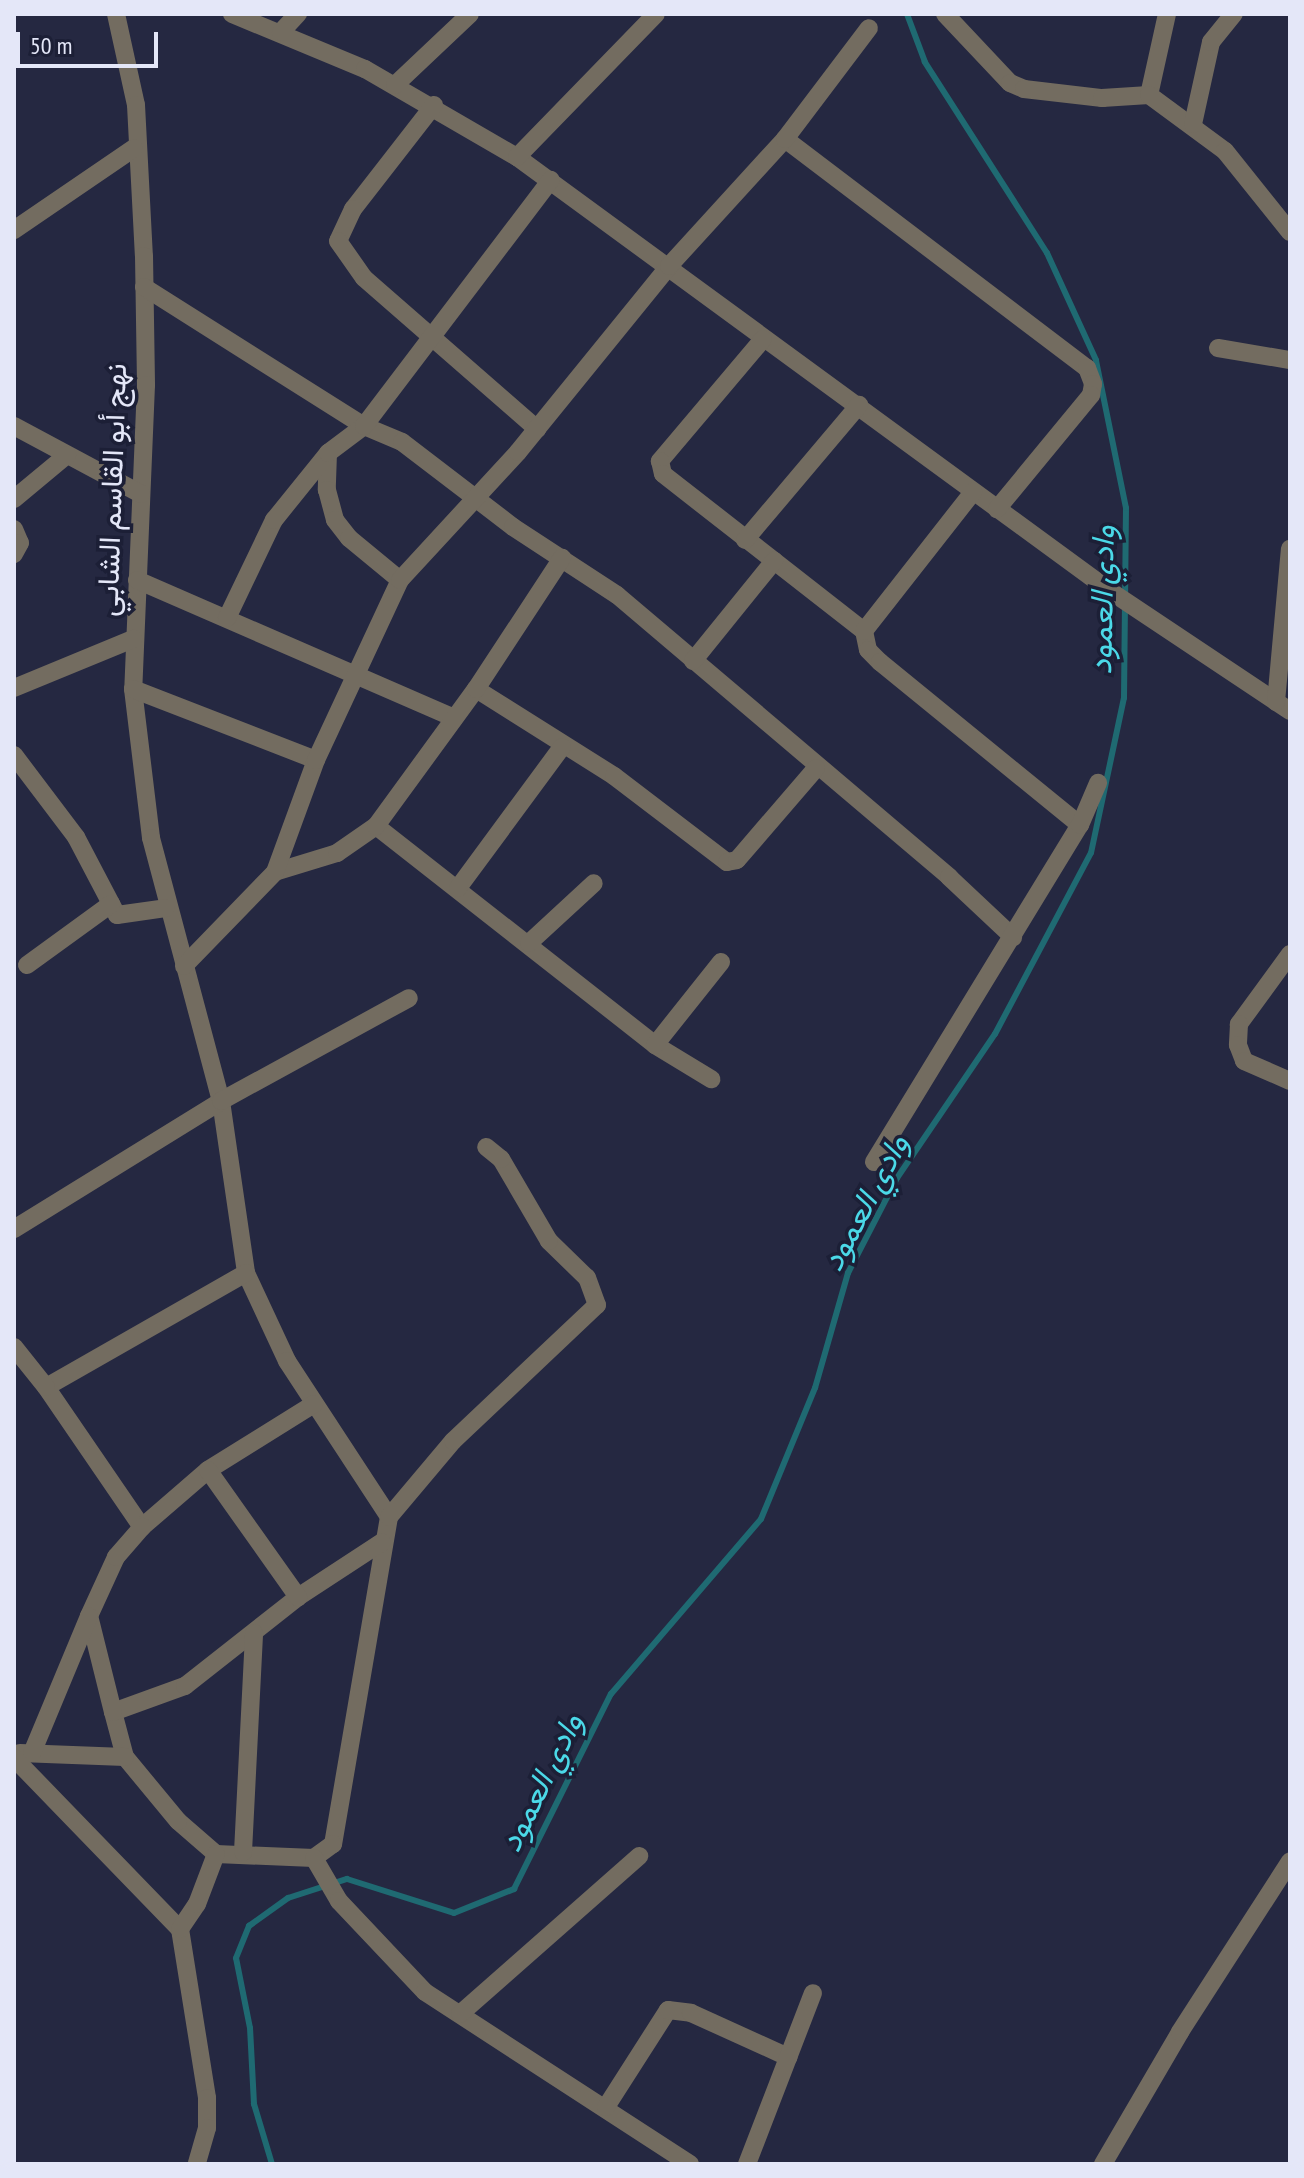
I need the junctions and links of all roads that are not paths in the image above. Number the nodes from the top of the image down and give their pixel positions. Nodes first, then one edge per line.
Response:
1 (116, 14) edge
2 (232, 14) edge
3 (298, 14) edge
4 (470, 14) edge
5 (656, 14) edge
6 (945, 14) edge
7 (1167, 14) edge
8 (1234, 14) edge
9 (869, 28) dead end
10 (281, 32) junction
11 (395, 85) junction
12 (1149, 95) junction
13 (434, 105) junction
14 (1193, 124) junction
15 (785, 139) junction
16 (134, 148) junction
17 (517, 157) junction
18 (551, 180) junction
19 (14, 230) edge
20 (1290, 232) edge
21 (669, 266) junction
22 (144, 287) junction
23 (431, 337) junction
24 (763, 339) junction
25 (1218, 348) dead end
26 (1290, 360) edge
27 (859, 405) junction
28 (14, 426) edge
29 (364, 426) junction
30 (537, 429) junction
31 (328, 453) junction
32 (67, 455) junction
33 (973, 492) junction
34 (141, 494) junction
35 (472, 497) junction
36 (14, 499) edge
37 (997, 509) junction
38 (14, 529) edge
39 (745, 540) junction
40 (1290, 549) edge
41 (14, 554) edge
42 (562, 558) junction
43 (774, 561) junction
44 (137, 580) junction
45 (400, 580) junction
46 (227, 618) junction
47 (864, 631) junction
48 (133, 639) junction
49 (693, 661) junction
50 (354, 676) junction
51 (14, 688) edge
52 (133, 689) junction
53 (476, 689) junction
54 (1283, 706) edge
55 (454, 718) junction
56 (562, 747) junction
57 (14, 755) edge
58 (316, 760) junction
59 (816, 768) junction
60 (1098, 783) dead end
61 (1080, 825) junction
62 (376, 826) junction
63 (275, 872) junction
64 (594, 883) dead end
65 (458, 888) junction
66 (111, 904) junction
67 (166, 908) junction
68 (1013, 937) junction
69 (529, 943) junction
70 (1290, 954) edge
71 (721, 962) dead end
72 (27, 965) dead end
73 (184, 966) junction
74 (409, 998) dead end
75 (655, 1045) junction
76 (711, 1079) dead end
77 (1290, 1081) edge
78 (221, 1101) junction
79 (486, 1147) dead end
80 (874, 1162) dead end
81 (14, 1229) edge
82 (246, 1273) junction
83 (14, 1347) edge
84 (46, 1387) junction
85 (314, 1404) junction
86 (208, 1470) junction
87 (389, 1517) junction
88 (142, 1527) junction
89 (382, 1542) junction
90 (298, 1597) junction
91 (89, 1616) junction
92 (254, 1633) junction
93 (113, 1712) junction
94 (125, 1757) junction
95 (20, 1764) edge
96 (243, 1852) junction
97 (216, 1854) junction
98 (639, 1856) dead end
99 (314, 1858) junction
100 (1290, 1861) edge
101 (180, 1929) junction
102 (813, 1993) dead end
103 (460, 2014) junction
104 (788, 2057) junction
105 (606, 2107) junction
106 (197, 2164) edge
107 (690, 2164) edge
108 (747, 2164) edge
109 (1103, 2164) edge

1 - 16 street, نهج أبو القاسم الشابي
2 - 10 street
3 - 10 street
4 - 11 street
5 - 17 street
6 - 12 street
7 - 12 street
8 - 14 street
9 - 15 street
10 - 11 street
11 - 13 street
12 - 14 street
13 - 17 street
13 - 23 street
14 - 20 street
15 - 21 street
15 - 37 street
16 - 19 street
16 - 22 street, نهج أبو القاسم الشابي
17 - 18 street
18 - 21 street
18 - 23 street
21 - 24 street
21 - 30 street
22 - 29 street
22 - 34 street, نهج أبو القاسم الشابي
23 - 29 street
23 - 30 street
24 - 27 street
24 - 39 street
25 - 26 street
27 - 33 street
27 - 39 street
28 - 32 street
29 - 31 street
29 - 35 street
30 - 35 street
31 - 45 street
31 - 46 street
32 - 34 street
32 - 36 street
33 - 37 street
33 - 47 street
34 - 44 street, نهج أبو القاسم الشابي
35 - 42 street
35 - 45 street
37 - 54 street
38 - 41 street
39 - 43 street
40 - 54 street
42 - 49 street
42 - 53 street
43 - 47 street
43 - 49 street
44 - 46 street
44 - 48 street, نهج أبو القاسم الشابي
45 - 50 street
46 - 50 street
47 - 61 street
48 - 51 street
48 - 52 street, نهج أبو القاسم الشابي
49 - 59 street
50 - 55 street
50 - 58 street
52 - 58 street
52 - 67 street, نهج أبو القاسم الشابي
53 - 55 street
53 - 56 street
55 - 62 street
56 - 59 street
56 - 65 street
57 - 66 street
58 - 63 street
59 - 68 street
60 - 61 street
61 - 68 street
62 - 63 street
62 - 65 street
63 - 73 street
64 - 69 street
65 - 69 street
66 - 67 street
66 - 72 street
67 - 73 street, نهج أبو القاسم الشابي
68 - 80 street
69 - 75 street
70 - 77 street
71 - 75 street
73 - 78 street, نهج أبو القاسم الشابي
74 - 78 street
75 - 76 street
78 - 81 street
78 - 82 street, نهج أبو القاسم الشابي
79 - 87 street
82 - 84 street
82 - 85 street, نهج أبو القاسم الشابي
83 - 84 street
84 - 88 street
85 - 86 street
85 - 87 street, نهج أبو القاسم الشابي
86 - 88 street
86 - 90 street
87 - 89 street
88 - 91 street
89 - 90 street
89 - 99 street
90 - 92 street
91 - 93 street
91 - 95 street
92 - 93 street
92 - 96 street
93 - 94 street
94 - 95 street
94 - 97 street
95 - 101 street
96 - 97 street
96 - 99 street
97 - 101 street
98 - 103 street
99 - 103 street
100 - 109 street
101 - 106 street
102 - 104 street
103 - 105 street
104 - 105 street
104 - 108 street
105 - 107 street

